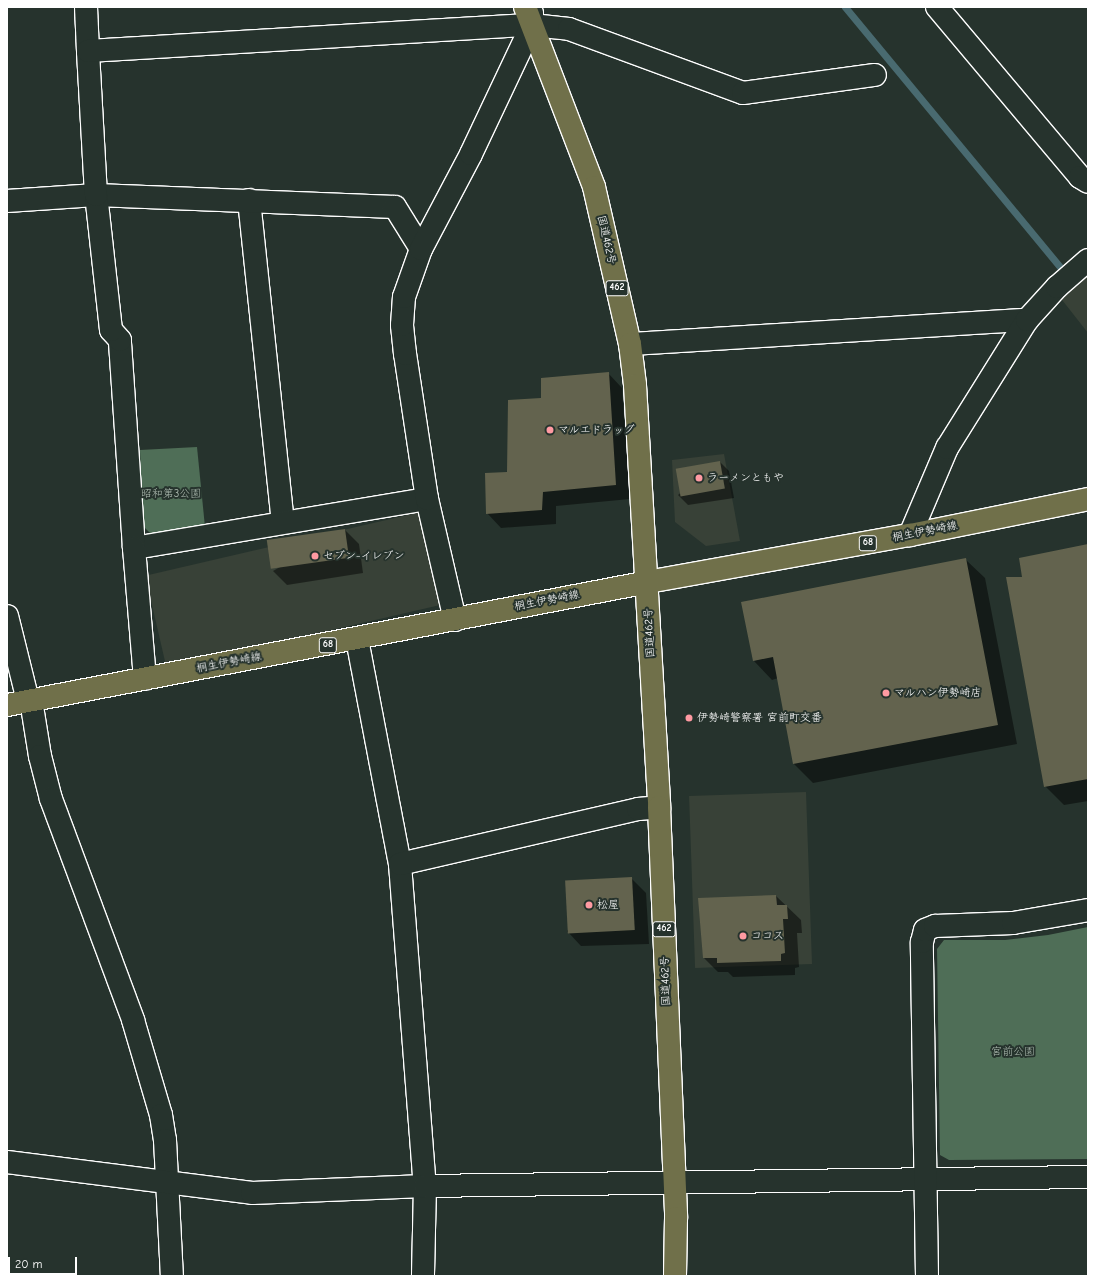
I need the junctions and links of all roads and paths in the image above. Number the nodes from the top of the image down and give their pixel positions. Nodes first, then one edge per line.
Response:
1 (86, 7) edge
2 (937, 7) edge
3 (530, 13) edge
4 (88, 51) junction
5 (875, 75) dead end
6 (1088, 182) edge
7 (96, 195) junction
8 (249, 200) junction
9 (7, 201) edge
10 (422, 249) junction
11 (1088, 260) edge
12 (1027, 320) junction
13 (630, 344) junction
14 (427, 499) junction
15 (1088, 499) edge
16 (283, 522) junction
17 (910, 535) junction
18 (134, 548) junction
19 (648, 582) junction
20 (7, 616) edge
21 (455, 620) junction
22 (357, 639) junction
23 (145, 679) junction
24 (30, 701) junction
25 (7, 704) edge
26 (659, 806) junction
27 (400, 864) junction
28 (1088, 910) edge
29 (7, 1162) edge
30 (1088, 1177) edge
31 (926, 1179) junction
32 (167, 1183) junction
33 (675, 1183) junction
34 (425, 1186) junction
35 (172, 1276) edge
36 (423, 1276) edge
37 (675, 1276) edge
38 (927, 1276) edge

1 - 4 street
2 - 6 street
3 - 4 street
3 - 5 street
3 - 10 street
3 - 13 main road, 国道462号 / 462
4 - 7 street
7 - 8 street
7 - 9 street
7 - 18 street
8 - 10 street
8 - 16 street
10 - 14 street
11 - 12 street
12 - 13 street
12 - 17 street
13 - 19 main road, 国道462号 / 462
14 - 16 street
14 - 21 street
15 - 17 main road, 桐生伊勢崎線 / 68
16 - 18 street
17 - 19 main road, 桐生伊勢崎線 / 68
18 - 23 street
19 - 21 main road, 桐生伊勢崎線 / 68
19 - 26 main road, 国道462号 / 462
20 - 24 street
21 - 22 main road, 桐生伊勢崎線 / 68
22 - 23 main road, 桐生伊勢崎線 / 68
22 - 27 street
23 - 24 main road, 桐生伊勢崎線 / 68
24 - 25 main road, 桐生伊勢崎線 / 68
24 - 32 street
26 - 27 street
26 - 33 main road, 国道462号 / 462
27 - 34 street
28 - 31 street
29 - 32 street
30 - 31 street
31 - 33 street
31 - 38 street
32 - 34 street
32 - 35 street
33 - 34 street
33 - 37 main road, 国道462号 / 462
34 - 36 street

